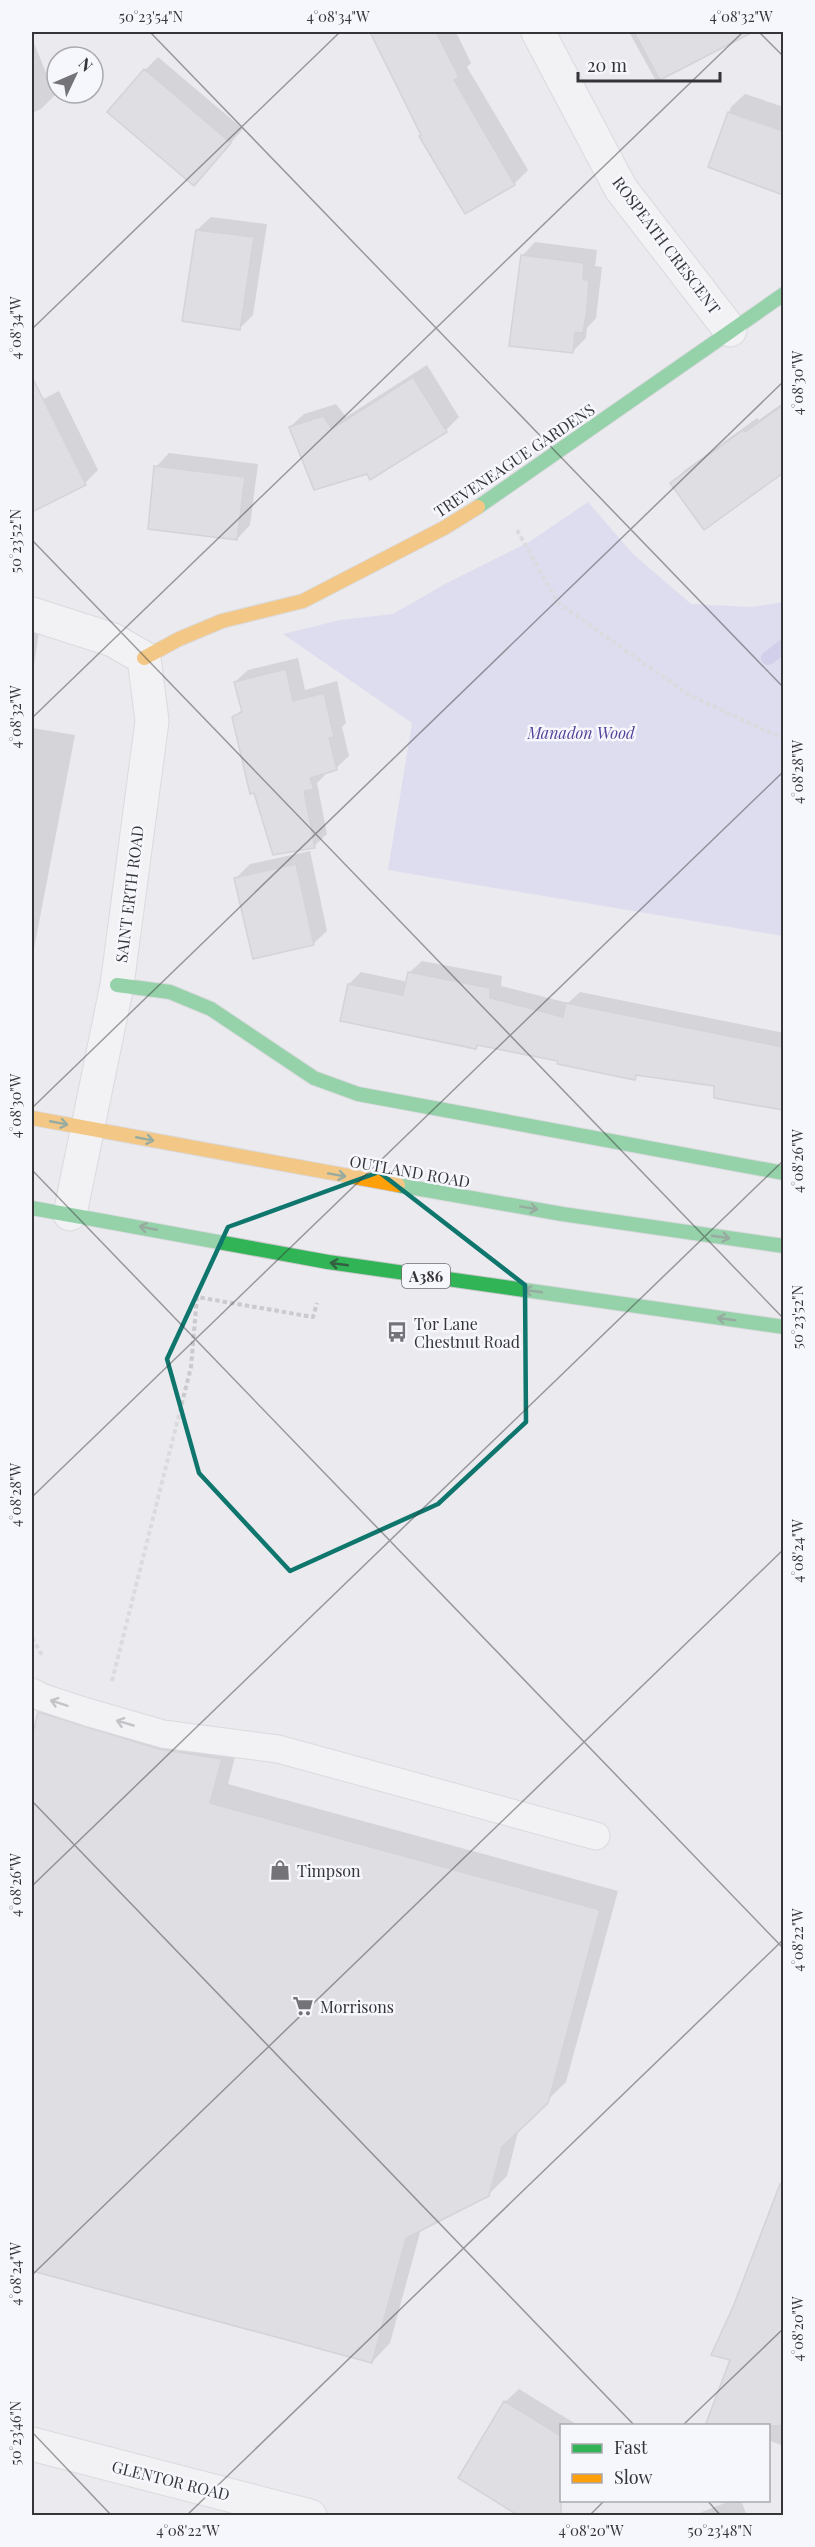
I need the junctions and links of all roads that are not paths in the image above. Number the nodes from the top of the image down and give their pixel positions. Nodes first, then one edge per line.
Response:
1 (538, 32) edge
2 (783, 294) edge
3 (730, 330) junction
4 (32, 614) edge
5 (144, 658) junction
6 (117, 985) junction
7 (32, 1118) edge
8 (87, 1129) junction
9 (783, 1173) edge
10 (32, 1208) edge
11 (70, 1214) junction
12 (783, 1246) edge
13 (783, 1327) edge
14 (32, 1692) edge
15 (596, 1836) dead end
16 (32, 2444) edge
17 (310, 2516) edge

1 - 3 street, ROSPEATH CRESCENT
2 - 3 main road, TREVENEAGUE GARDENS
3 - 5 main road, TREVENEAGUE GARDENS
4 - 5 street
5 - 6 street, SAINT ERTH ROAD
6 - 8 street, SAINT ERTH ROAD
6 - 9 main road
7 -> 8 main road, OUTLAND ROAD
8 - 11 street, SAINT ERTH ROAD
8 -> 12 main road, OUTLAND ROAD
10 - 11 main road, A386
13 -> 11 main road, A386
15 -> 14 lane
16 - 17 street, GLENTOR ROAD

